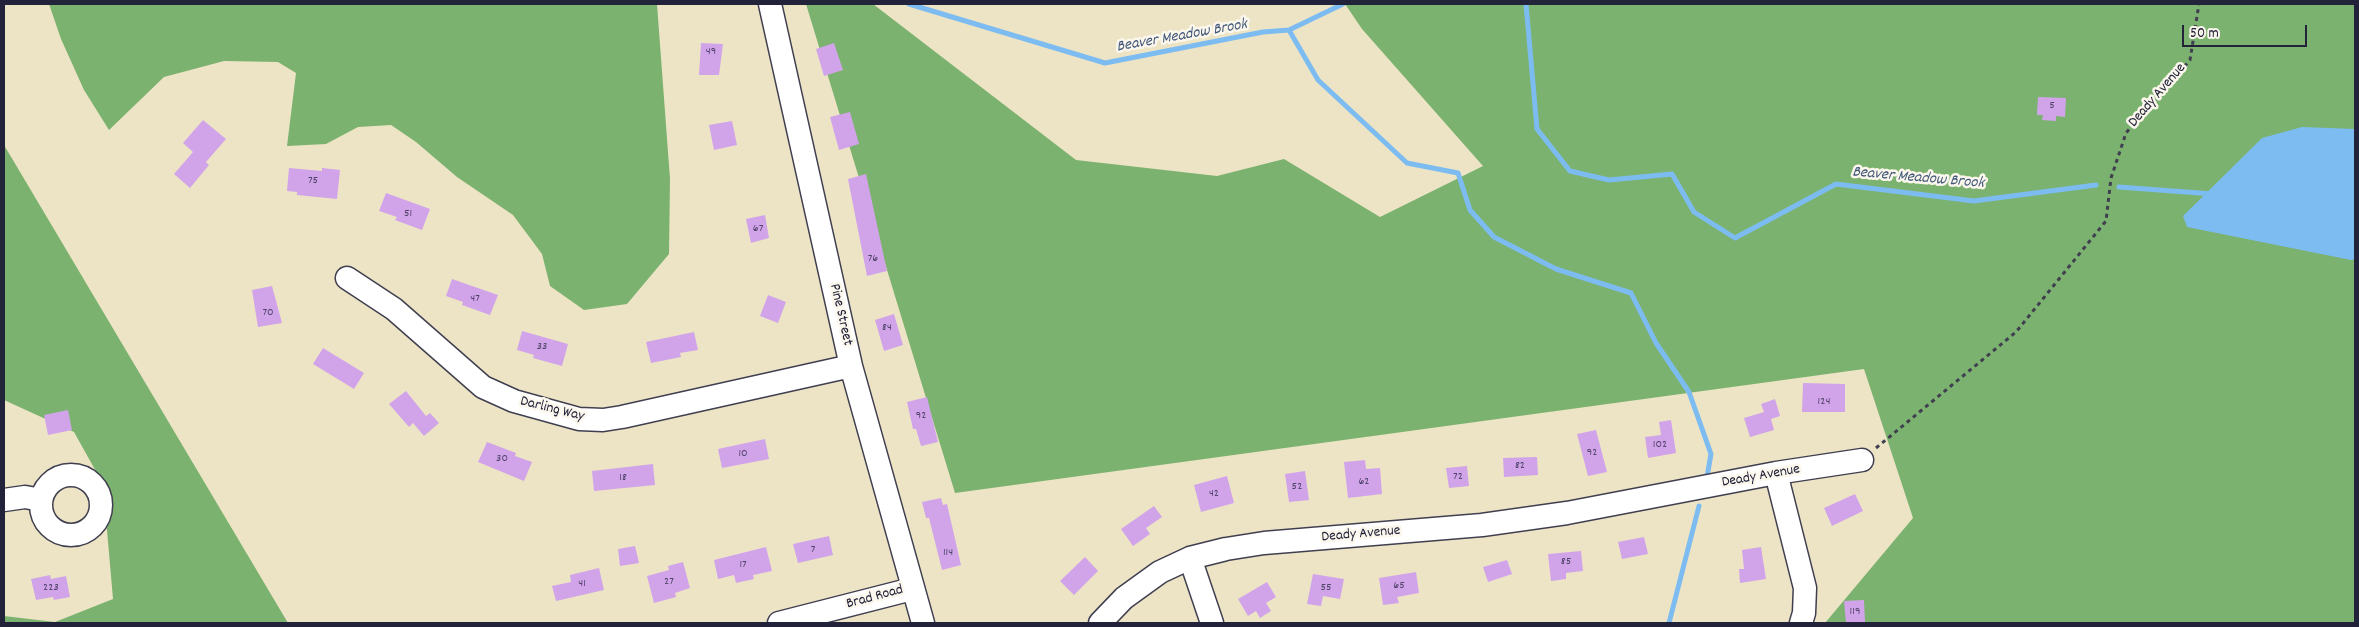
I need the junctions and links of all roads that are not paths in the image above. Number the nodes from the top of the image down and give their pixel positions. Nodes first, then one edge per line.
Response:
1 (770, 4) edge
2 (348, 278) dead end
3 (851, 366) junction
4 (1862, 460) road end
5 (1776, 473) junction
6 (4, 500) edge
7 (41, 500) dead end
8 (1190, 558) junction
9 (912, 588) junction
10 (779, 623) edge
11 (923, 623) edge
12 (1100, 623) edge
13 (1212, 623) edge
14 (1801, 623) edge

1 - 3 street, Pine Street
2 - 3 street, Darling Way
3 - 9 street, Pine Street
4 - 5 street, Deady Avenue
5 - 8 street, Deady Avenue
5 - 14 street
6 - 7 street
8 - 12 street, Deady Avenue
8 - 13 street
9 - 10 street, Brad Road
9 - 11 street, Pine Street

